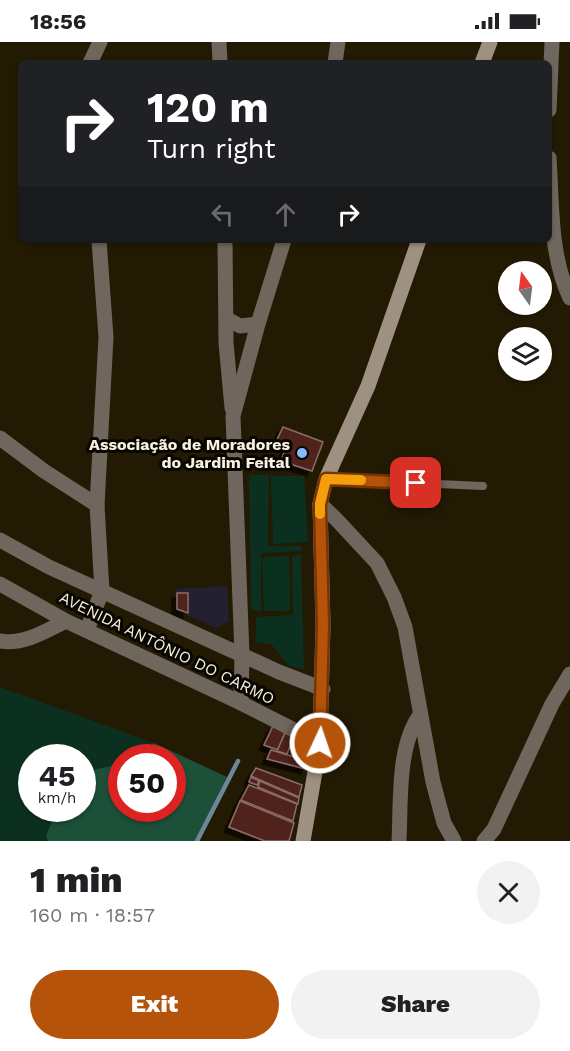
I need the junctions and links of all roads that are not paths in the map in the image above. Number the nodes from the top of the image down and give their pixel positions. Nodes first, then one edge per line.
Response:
1 (87, 42) edge
2 (100, 42) edge
3 (219, 42) edge
4 (338, 42) edge
5 (490, 42) edge
6 (552, 42) edge
7 (90, 60) edge
8 (91, 60) edge
9 (220, 60) edge
10 (335, 60) edge
11 (483, 60) edge
12 (551, 60) edge
13 (552, 195) edge
14 (99, 243) edge
15 (225, 243) edge
16 (283, 243) edge
17 (418, 243) edge
18 (570, 298) edge
19 (226, 319) junction
20 (258, 324) junction
21 (233, 416) junction
22 (0, 438) edge
23 (326, 479) junction
24 (483, 486) dead end
25 (320, 504) junction
26 (97, 505) junction
27 (0, 540) edge
28 (0, 584) edge
29 (102, 591) junction
30 (66, 621) junction
31 (87, 630) junction
32 (0, 641) edge
33 (242, 655) junction
34 (570, 674) edge
35 (323, 689) junction
36 (242, 703) junction
37 (420, 716) junction
38 (320, 743) junction
39 (303, 841) edge
40 (399, 841) edge
41 (454, 841) edge
42 (484, 841) edge

1 - 7 street
2 - 8 street
3 - 9 street
4 - 10 street
5 - 11 main road
6 - 12 street
13 - 18 street
14 - 26 street
15 - 19 street
16 - 20 street
17 - 23 main road
19 - 20 street
19 - 21 street
20 - 21 street
21 - 33 street
22 - 26 street
23 - 24 lane
23 - 25 main road
25 - 35 main road
25 - 37 street
26 - 29 street
27 - 29 street, AVENIDA ANTÔNIO DO CARMO
28 - 30 street, AVENIDA ANTÔNIO DO CARMO
29 - 31 street
29 - 33 street, AVENIDA ANTÔNIO DO CARMO
30 - 31 street, AVENIDA ANTÔNIO DO CARMO
30 - 32 street
31 - 36 street, AVENIDA ANTÔNIO DO CARMO
33 - 35 street, AVENIDA ANTÔNIO DO CARMO
33 - 36 street
34 - 42 street
35 - 38 main road
36 - 38 street, AVENIDA ANTÔNIO DO CARMO
37 - 40 street
37 - 41 street
38 - 39 main road

